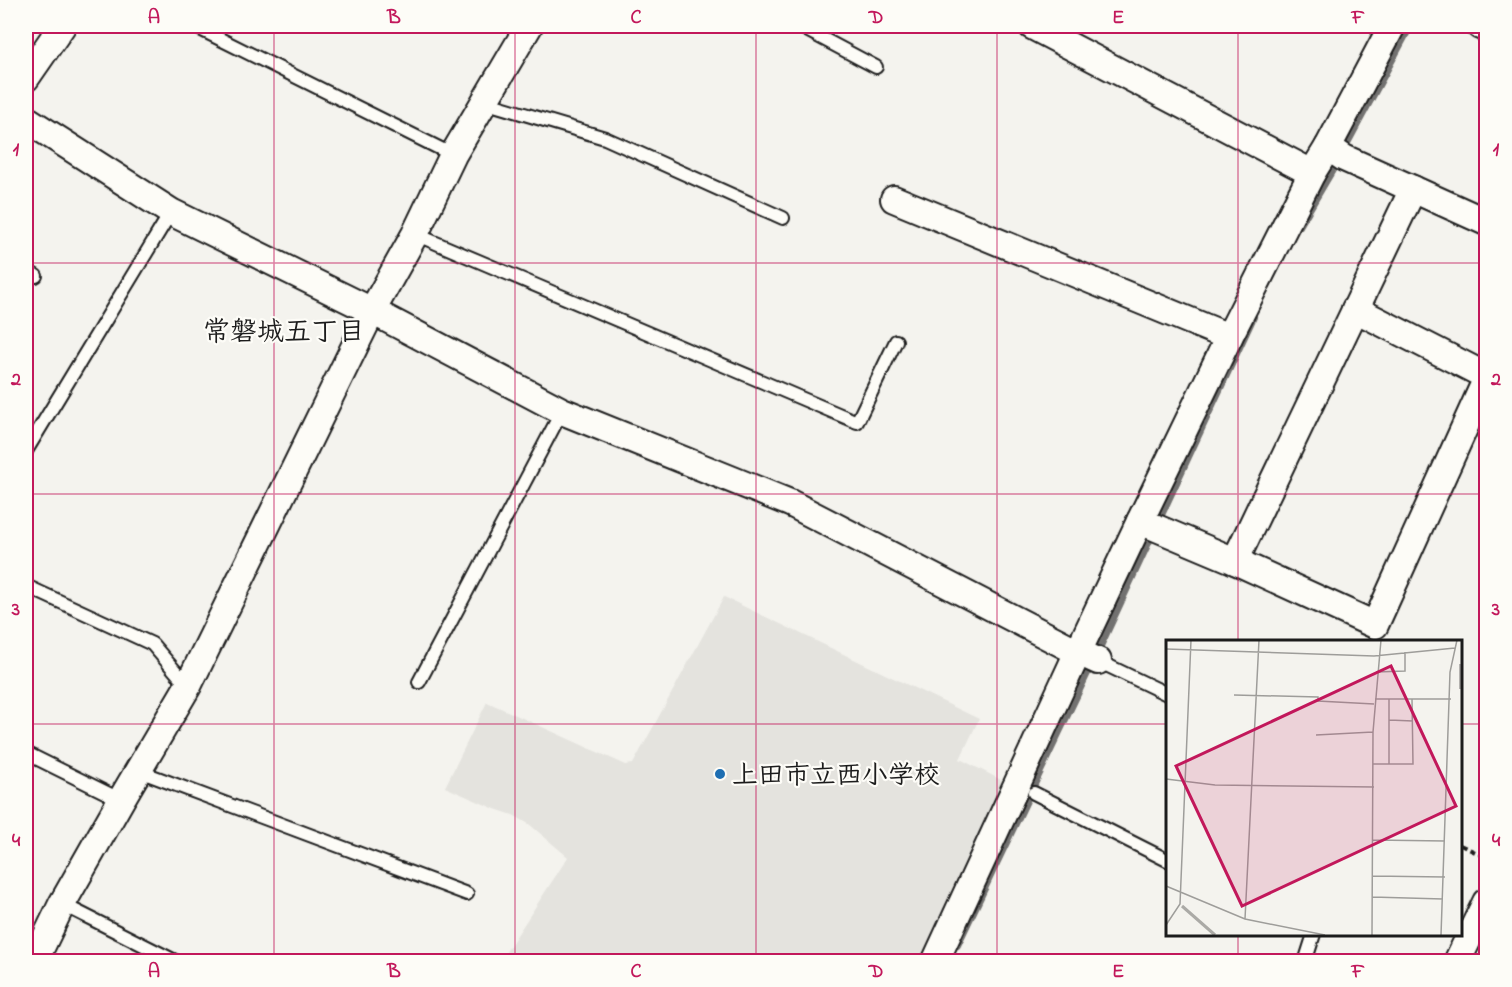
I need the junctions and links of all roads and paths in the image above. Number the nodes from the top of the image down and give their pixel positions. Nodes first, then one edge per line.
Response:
1 (62, 26) edge
2 (194, 26) edge
3 (529, 26) edge
4 (799, 26) edge
5 (1032, 26) edge
6 (1392, 26) edge
7 (1480, 26) edge
8 (1486, 28) edge
9 (876, 67) dead end
10 (26, 78) edge
11 (484, 102) junction
12 (26, 119) edge
13 (1328, 147) junction
14 (453, 155) junction
15 (1312, 172) junction
16 (1413, 189) junction
17 (894, 199) dead end
18 (171, 212) junction
19 (783, 218) dead end
20 (1486, 222) edge
21 (415, 234) junction
22 (1355, 309) junction
23 (372, 311) junction
24 (1228, 337) junction
25 (896, 341) dead end
26 (1486, 378) edge
27 (562, 411) junction
28 (26, 451) edge
29 (1140, 521) junction
30 (1235, 561) junction
31 (26, 586) edge
32 (1088, 656) junction
33 (419, 682) dead end
34 (188, 686) junction
35 (1166, 694) edge
36 (26, 753) edge
37 (139, 771) junction
38 (1026, 788) junction
39 (121, 800) junction
40 (1461, 845) edge
41 (1486, 857) edge
42 (1166, 859) edge
43 (467, 894) dead end
44 (1486, 902) edge
45 (62, 904) junction
46 (1313, 936) edge
47 (940, 960) edge
48 (34, 962) edge
49 (177, 962) edge
50 (1305, 962) edge
51 (1457, 962) edge

1 - 10 street
2 - 14 lane
3 - 11 street
4 - 9 lane
5 - 15 street
6 - 13 street
7 - 8 street
11 - 14 street
11 - 19 lane
12 - 18 street
13 - 15 street
13 - 16 street
14 - 21 street
15 - 24 street
16 - 20 street
16 - 22 street
17 - 24 street
18 - 23 street
18 - 28 lane
21 - 23 street
21 - 25 lane
22 - 26 street
22 - 30 street
23 - 27 street
23 - 34 street
24 - 29 street
26 - 30 street
27 - 32 street
27 - 33 lane
29 - 30 street
29 - 32 street
31 - 34 lane
32 - 35 lane
32 - 38 street
34 - 37 street
36 - 39 lane
37 - 39 street
37 - 43 lane
38 - 42 lane
38 - 47 street
39 - 45 street
40 - 41 path
44 - 51 street
45 - 48 street
45 - 49 lane
46 - 50 lane

